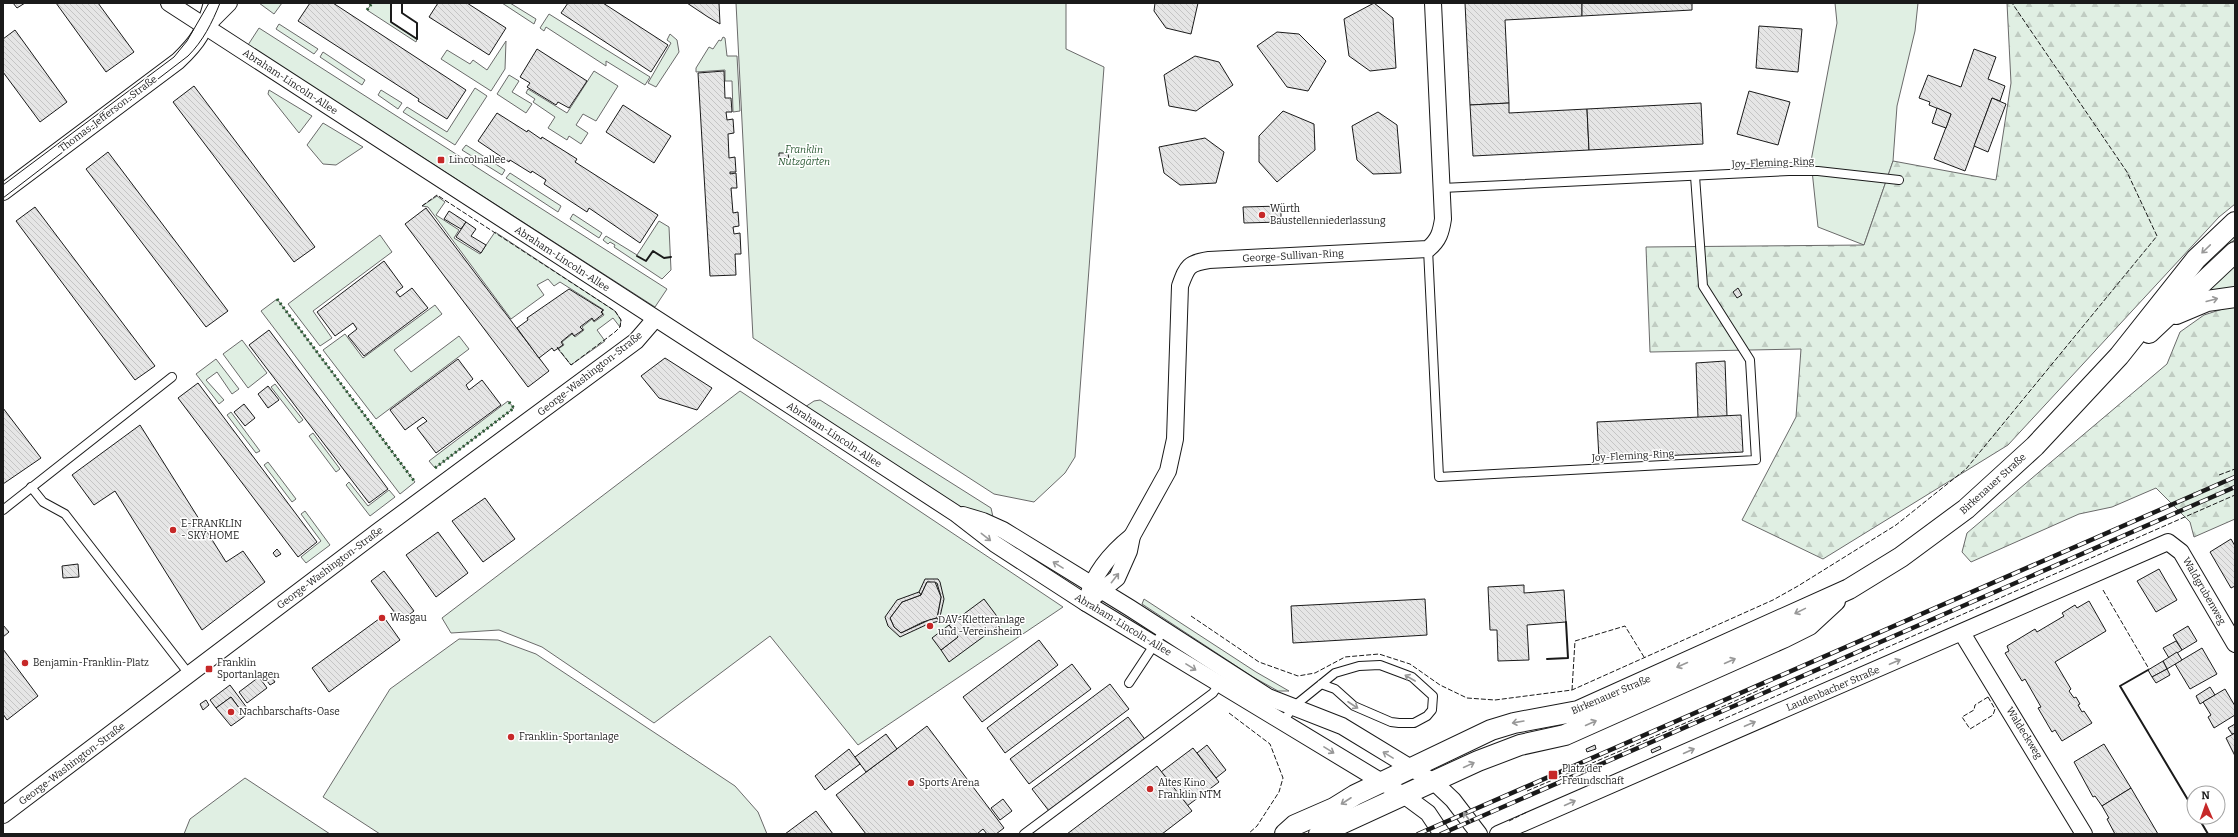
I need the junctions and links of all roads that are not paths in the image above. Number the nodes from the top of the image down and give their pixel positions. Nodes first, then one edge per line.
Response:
1 (169, 3) edge
2 (212, 3) edge
3 (229, 3) edge
4 (1433, 3) edge
5 (205, 27) junction
6 (1695, 176) junction
7 (1899, 180) dead end
8 (1442, 188) junction
9 (3, 192) edge
10 (2235, 222) edge
11 (1428, 249) junction
12 (2235, 252) edge
13 (2235, 296) edge
14 (655, 319) junction
15 (2165, 319) junction
16 (2118, 356) junction
17 (172, 376) dead end
18 (31, 487) junction
19 (3, 510) edge
20 (955, 514) junction
21 (2168, 542) joint
22 (1096, 589) junction
23 (1849, 589) junction
24 (1086, 603) junction
25 (1164, 630) junction
26 (1962, 633) junction
27 (1154, 644) junction
28 (2235, 644) edge
29 (190, 674) junction
30 (1129, 683) dead end
31 (1219, 684) junction
32 (1321, 684) junction
33 (1293, 708) junction
34 (1289, 726) junction
35 (1410, 768) junction
36 (1380, 782) junction
37 (1434, 782) junction
38 (1405, 796) junction
39 (3, 815) edge
40 (1024, 834) edge
41 (1285, 834) edge
42 (1319, 834) edge
43 (1442, 834) edge
44 (1479, 834) edge
45 (1498, 834) edge
46 (2084, 834) edge

1 - 5 street, Abraham-Lincoln-Allee
2 - 5 street, Thomas-Jefferson-Straße
3 - 5 street, Thomas-Jefferson-Straße
4 - 8 street
5 - 9 street, Thomas-Jefferson-Straße
5 - 14 street, Abraham-Lincoln-Allee
6 - 7 lane, Joy-Fleming-Ring
6 - 8 lane, Joy-Fleming-Ring
6 - 11 lane, Joy-Fleming-Ring
8 - 11 street
10 -> 16 street, Birkenauer Straße
11 - 22 street, George-Sullivan-Ring
12 - 15 street, Birkenauer Straße
15 -> 13 street, Birkenauer Straße
14 - 20 street, Abraham-Lincoln-Allee
14 - 29 street, George-Washington-Straße
15 - 16 street, Birkenauer Straße
16 - 23 street, Birkenauer Straße
17 - 18 lane
18 - 19 lane
18 - 29 lane
22 -> 20 street, Abraham-Lincoln-Allee
20 -> 24 street, Abraham-Lincoln-Allee
21 - 26 street, Laudenbacher Straße
21 - 28 street, Waldgrubenweg
22 - 24 street
22 - 25 street, Abraham-Lincoln-Allee
23 -> 35 street, Birkenauer Straße
37 -> 23 street, Birkenauer Straße
24 - 27 street, Abraham-Lincoln-Allee
25 - 27 lane
25 - 33 street, Abraham-Lincoln-Allee
45 -> 26 street, Laudenbacher Straße
26 - 46 street, Waldeckweg
27 - 30 lane
27 -> 31 street, Abraham-Lincoln-Allee
29 - 39 street, George-Washington-Straße
31 - 34 street, Abraham-Lincoln-Allee
31 - 40 lane
32 -> 32 lane
32 - 33 lane
33 - 34 lane
35 -> 33 street, Abraham-Lincoln-Allee
34 -> 36 street, Abraham-Lincoln-Allee
35 - 36 street, Birkenauer Straße
35 - 37 street, Abraham-Lincoln-Allee
36 - 38 street, Abraham-Lincoln-Allee
36 -> 41 street, Birkenauer Straße
37 - 38 street, Birkenauer Straße
44 -> 37 street, Abraham-Lincoln-Allee
38 - 42 street, Birkenauer Straße
38 - 43 street, Abraham-Lincoln-Allee

